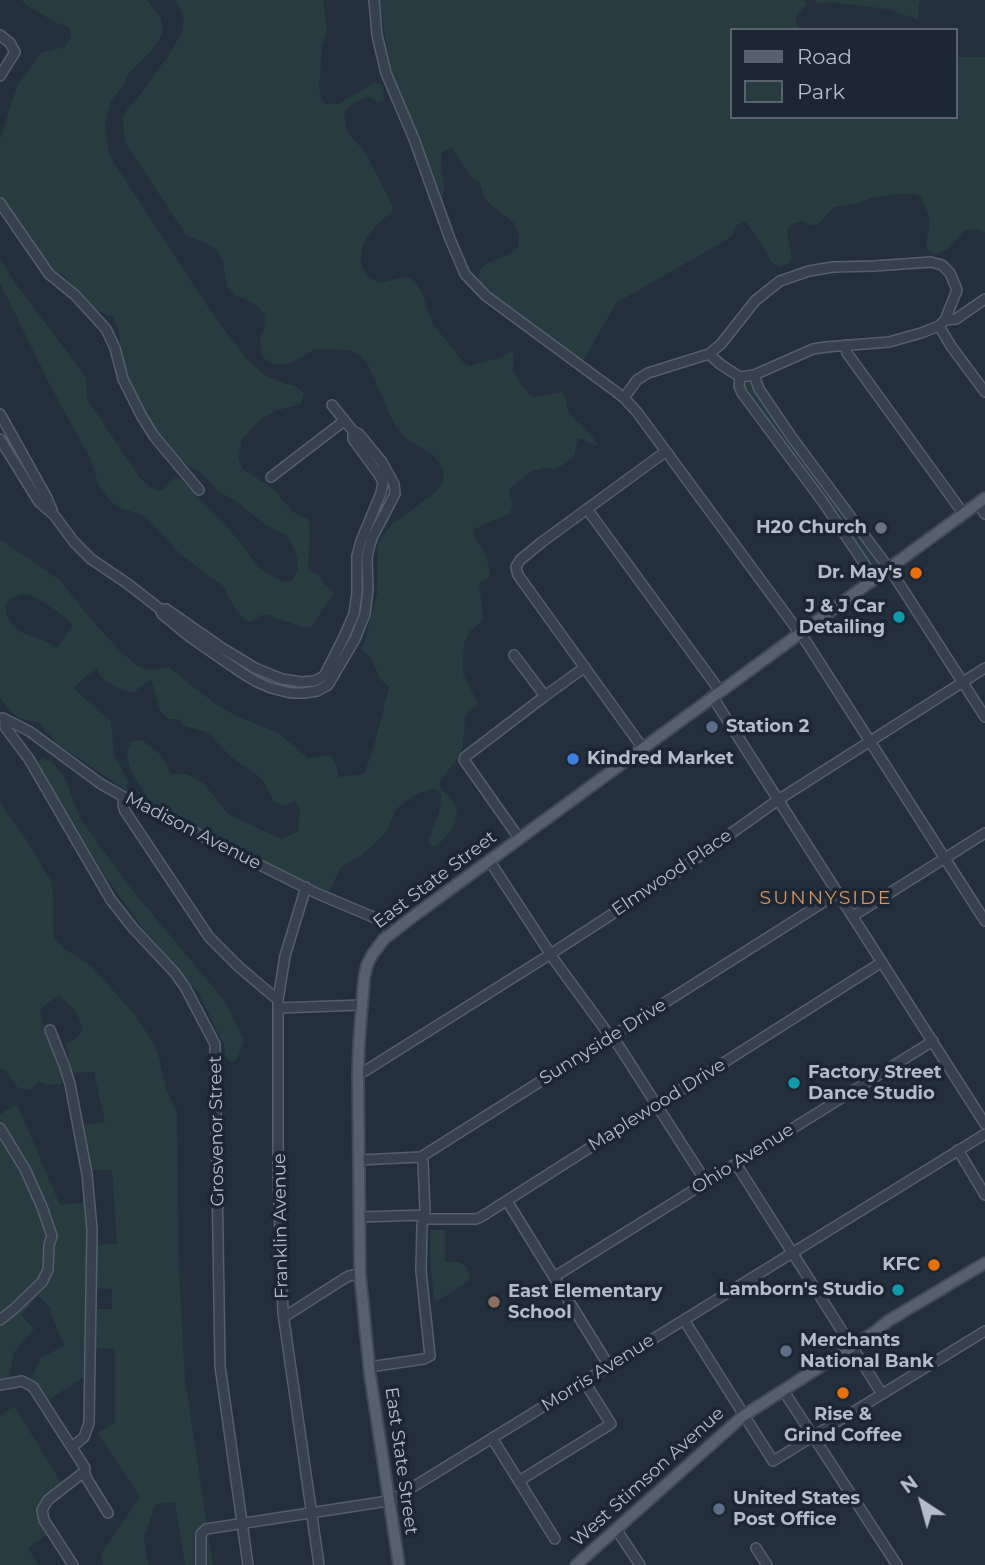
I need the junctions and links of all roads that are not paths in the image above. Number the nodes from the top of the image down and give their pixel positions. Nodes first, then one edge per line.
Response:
1 (374, 0) edge
2 (0, 35) edge
3 (0, 76) edge
4 (0, 203) edge
5 (985, 299) edge
6 (942, 323) junction
7 (845, 345) junction
8 (709, 354) junction
9 (754, 376) junction
10 (740, 377) junction
11 (985, 392) edge
12 (624, 398) junction
13 (332, 405) dead end
14 (0, 414) edge
15 (344, 421) junction
16 (0, 439) edge
17 (665, 452) junction
18 (271, 477) dead end
19 (199, 490) dead end
20 (981, 500) edge
21 (587, 509) junction
22 (963, 513) junction
23 (985, 514) edge
24 (54, 515) junction
25 (888, 568) junction
26 (874, 578) junction
27 (799, 633) junction
28 (514, 655) dead end
29 (585, 667) junction
30 (985, 668) edge
31 (963, 682) junction
32 (716, 693) junction
33 (545, 696) junction
34 (985, 717) edge
35 (3, 718) edge
36 (870, 741) junction
37 (642, 747) junction
38 (124, 797) junction
39 (778, 800) junction
40 (985, 833) edge
41 (519, 838) junction
42 (945, 858) junction
43 (489, 860) junction
44 (306, 887) junction
45 (838, 892) junction
46 (853, 916) junction
47 (985, 921) edge
48 (392, 933) junction
49 (551, 954) junction
50 (882, 962) junction
51 (278, 1004) junction
52 (361, 1005) junction
53 (50, 1030) dead end
54 (611, 1036) junction
55 (933, 1041) junction
56 (358, 1073) junction
57 (657, 1105) junction
58 (985, 1124) edge
59 (0, 1128) edge
60 (985, 1134) edge
61 (958, 1150) junction
62 (421, 1157) junction
63 (359, 1160) junction
64 (736, 1164) junction
65 (706, 1182) junction
66 (985, 1195) edge
67 (507, 1201) junction
68 (360, 1217) junction
69 (424, 1217) junction
70 (793, 1253) junction
71 (985, 1263) edge
72 (985, 1271) edge
73 (360, 1275) junction
74 (554, 1277) junction
75 (284, 1317) junction
76 (0, 1320) edge
77 (684, 1320) junction
78 (876, 1331) junction
79 (985, 1331) edge
80 (852, 1346) junction
81 (609, 1366) junction
82 (369, 1367) junction
83 (584, 1381) junction
84 (0, 1385) edge
85 (783, 1390) junction
86 (882, 1394) junction
87 (743, 1416) junction
88 (814, 1436) junction
89 (492, 1438) junction
90 (72, 1447) junction
91 (84, 1472) junction
92 (519, 1481) junction
93 (388, 1501) junction
94 (311, 1512) junction
95 (108, 1513) dead end
96 (242, 1523) junction
97 (616, 1529) junction
98 (555, 1539) dead end
99 (756, 1548) dead end
100 (73, 1565) edge
101 (201, 1565) edge
102 (248, 1565) edge
103 (319, 1565) edge
104 (398, 1565) edge
105 (576, 1565) edge
106 (640, 1565) edge
107 (767, 1565) edge
108 (897, 1565) edge

1 - 12 street
2 - 3 street
4 - 19 street
5 - 6 street
6 - 7 street
6 - 8 street
6 - 11 street
7 - 9 street
7 - 22 street
8 - 10 street
8 - 12 street
9 - 10 street
9 - 25 street
10 - 26 street
12 - 17 street
13 - 15 street
14 - 24 street
15 - 18 street
15 - 24 street
16 - 24 street
17 - 21 street
17 - 27 street
20 - 22 main road, East State Street
20 - 23 street
21 - 29 street
21 - 32 street
22 - 25 main road, East State Street
25 - 26 main road, East State Street
25 - 31 street
26 - 27 main road, East State Street
27 - 32 main road, East State Street
27 - 36 street
28 - 33 street
29 - 33 street
29 - 37 street
30 - 31 street, Elmwood Place
31 - 34 street
31 - 36 street, Elmwood Place
32 - 37 main road, East State Street
32 - 39 street
33 - 41 street
35 - 38 street, Madison Avenue
35 - 96 street, Grosvenor Street
36 - 39 street, Elmwood Place
36 - 42 street
37 - 41 main road, East State Street
38 - 44 street, Madison Avenue
38 - 51 street
39 - 45 street
39 - 49 street, Elmwood Place
40 - 42 street
41 - 43 main road, East State Street
42 - 46 street
42 - 47 street
43 - 48 main road, East State Street
43 - 49 street
44 - 48 street, Madison Avenue
44 - 51 street, Franklin Avenue
45 - 46 street
45 - 54 street, Sunnyside Drive
46 - 50 street
48 - 52 main road, East State Street
49 - 54 street
49 - 56 street, Elmwood Place
50 - 55 street
50 - 57 street, Maplewood Drive
51 - 52 street
51 - 75 street, Franklin Avenue
52 - 56 main road, East State Street
53 - 90 street
54 - 57 street
54 - 62 street, Sunnyside Drive
55 - 58 street
55 - 64 street, Ohio Avenue
56 - 63 main road, East State Street
57 - 65 street
57 - 67 street, Maplewood Drive
59 - 76 street
60 - 61 street, Morris Avenue
61 - 66 street
61 - 70 street, Morris Avenue
62 - 63 street, Sunnyside Drive
62 - 69 street
63 - 68 main road, East State Street
64 - 65 street, Ohio Avenue
64 - 70 street
65 - 74 street, Ohio Avenue
67 - 69 street, Maplewood Drive
67 - 74 street
68 - 69 street, Maplewood Drive
68 - 73 main road, East State Street
69 - 82 street
70 - 77 street, Morris Avenue
70 - 80 street
71 - 78 main road
72 - 78 main road
73 - 75 street
73 - 82 main road, East State Street
74 - 81 street
75 - 94 street, Franklin Avenue
77 - 81 street, Morris Avenue
77 - 87 street
78 - 80 main road, West Stimson Avenue
79 - 86 street
80 - 85 main road, West Stimson Avenue
80 - 86 street
81 - 83 street, Morris Avenue
82 - 93 main road, East State Street
83 - 89 street, Morris Avenue
83 - 92 street
84 - 90 street
85 - 87 main road, West Stimson Avenue
85 - 88 street
86 - 88 street
87 - 88 street
87 - 97 main road, West Stimson Avenue
88 - 108 street
89 - 92 street
89 - 93 street, Morris Avenue
90 - 91 street
91 - 95 street
91 - 100 street
92 - 98 street
93 - 94 street
93 - 104 main road, East State Street
94 - 96 street
94 - 103 street, Franklin Avenue
96 - 101 street
96 - 102 street, Grosvenor Street
97 - 105 main road, West Stimson Avenue
97 - 106 street
99 - 107 street

